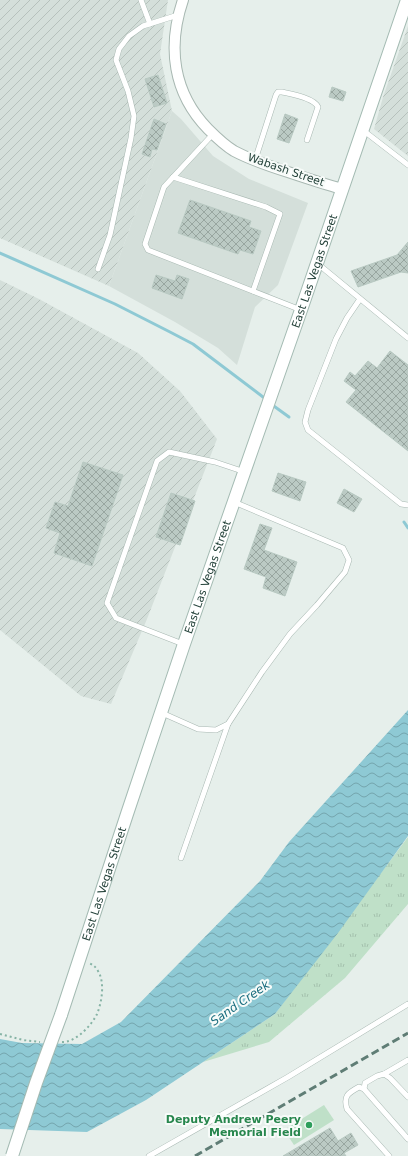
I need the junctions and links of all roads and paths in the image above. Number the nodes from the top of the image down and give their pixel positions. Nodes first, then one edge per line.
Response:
1 (141, 0) edge
2 (184, 0) edge
3 (408, 0) edge
4 (179, 14) junction
5 (150, 24) junction
6 (363, 130) junction
7 (213, 134) junction
8 (307, 140) dead end
9 (255, 160) junction
10 (408, 166) edge
11 (173, 177) junction
12 (342, 189) junction
13 (317, 263) junction
14 (98, 269) dead end
15 (253, 291) junction
16 (360, 299) junction
17 (301, 310) junction
18 (408, 338) edge
19 (245, 472) junction
20 (234, 502) junction
21 (408, 505) edge
22 (184, 644) junction
23 (161, 712) junction
24 (228, 724) junction
25 (181, 858) dead end
26 (408, 1004) edge
27 (408, 1060) edge
28 (384, 1074) junction
29 (364, 1089) junction
30 (408, 1097) edge
31 (408, 1139) edge
32 (12, 1156) edge
33 (149, 1156) edge
34 (389, 1156) edge

1 - 5 lane
2 - 4 street, Wabash Street
3 - 6 street, East Las Vegas Street
4 - 5 lane
4 - 7 street, Wabash Street
5 - 14 lane
6 - 10 lane
6 - 12 street, East Las Vegas Street
7 - 9 street, Wabash Street
7 - 11 lane
8 - 9 lane
9 - 12 street, Wabash Street
11 - 15 lane
11 - 15 lane
12 - 13 street, East Las Vegas Street
13 - 16 lane
13 - 17 street, East Las Vegas Street
15 - 17 lane
16 - 18 lane
16 - 21 lane
17 - 19 street, East Las Vegas Street
19 - 20 street, East Las Vegas Street
19 - 22 lane
20 - 22 street, East Las Vegas Street
20 - 24 lane
22 - 23 street, East Las Vegas Street
23 - 24 lane
23 - 32 street, East Las Vegas Street, bridge
24 - 25 lane
26 - 33 lane
27 - 28 lane
28 - 29 lane
28 - 30 lane
29 - 31 lane
29 - 34 lane

